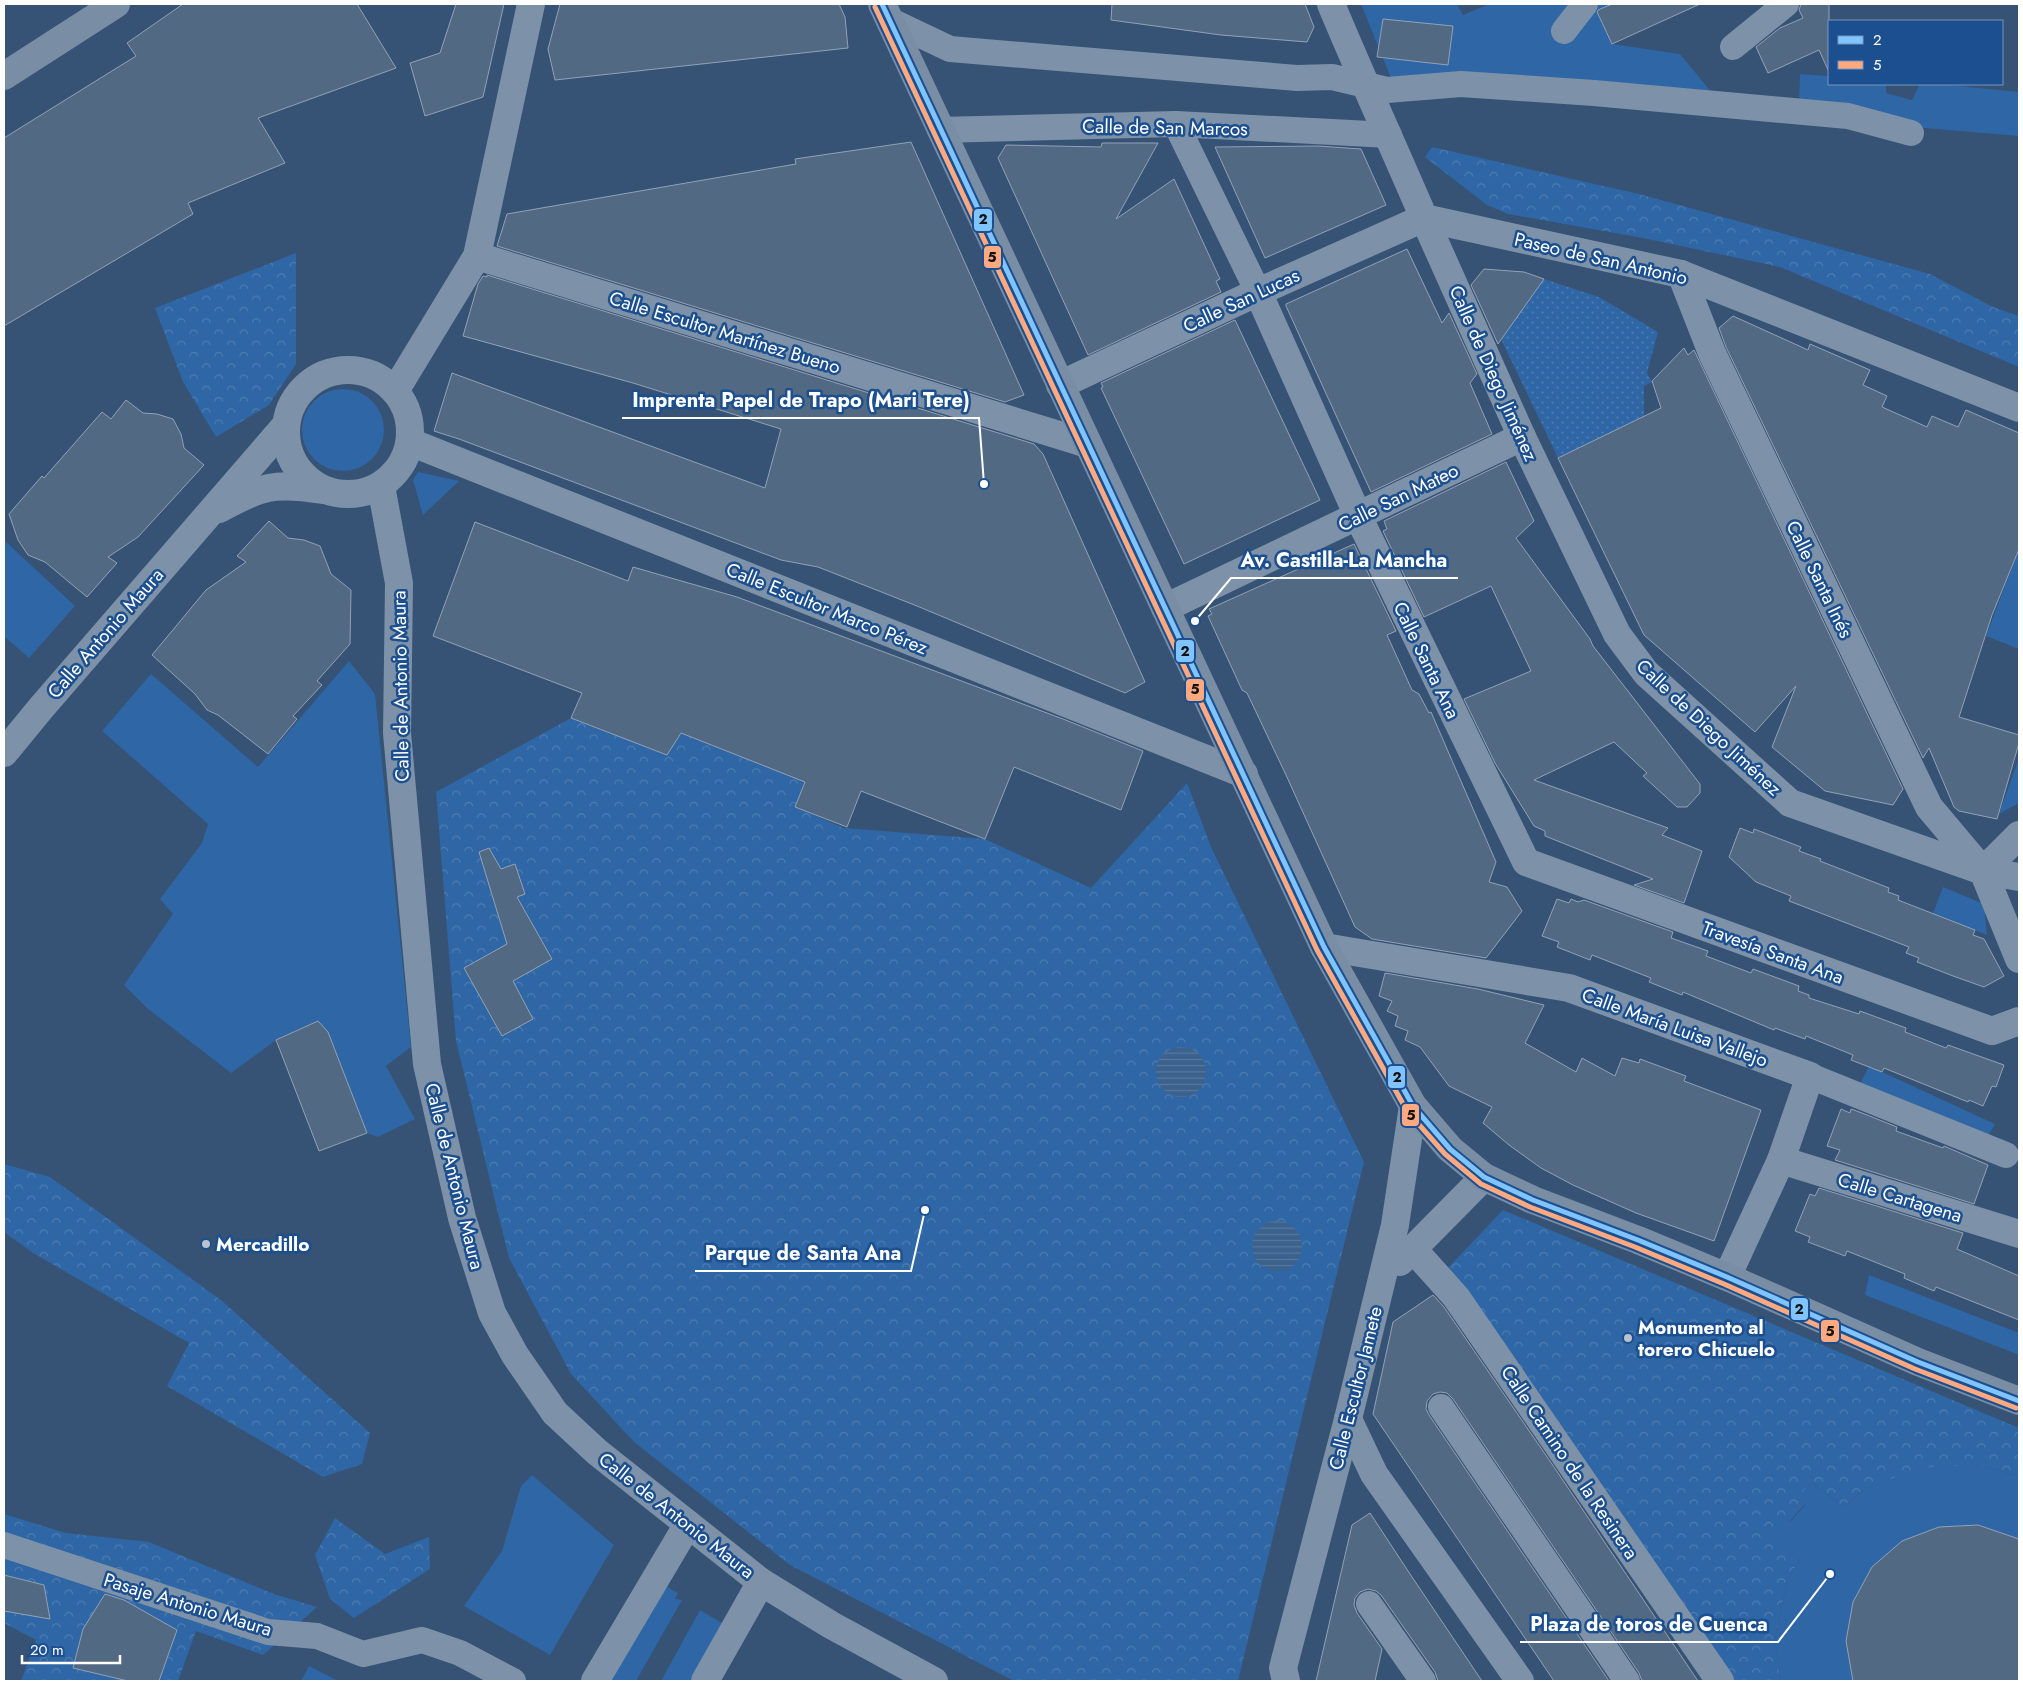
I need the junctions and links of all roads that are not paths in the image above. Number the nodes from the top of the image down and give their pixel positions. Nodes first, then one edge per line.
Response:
1 (116, 4) edge
2 (530, 4) edge
3 (1331, 4) edge
4 (1585, 4) edge
5 (1786, 4) edge
6 (886, 12) edge
7 (1564, 31) dead end
8 (1733, 47) dead end
9 (4, 76) edge
10 (1365, 85) junction
11 (1176, 124) junction
12 (940, 130) junction
13 (1912, 133) dead end
14 (1389, 135) junction
15 (1424, 218) junction
16 (477, 256) junction
17 (1680, 274) junction
18 (1258, 292) junction
19 (1060, 385) junction
20 (395, 390) junction
21 (2019, 408) edge
22 (286, 425) junction
23 (1522, 437) junction
24 (410, 442) junction
25 (1088, 444) junction
26 (381, 486) junction
27 (323, 490) junction
28 (209, 514) junction
29 (1358, 516) junction
30 (1165, 608) junction
31 (4, 753) edge
32 (1244, 774) junction
33 (2019, 836) edge
34 (1526, 862) joint
35 (1983, 871) junction
36 (2019, 877) edge
37 (1324, 947) junction
38 (2019, 959) edge
39 (2019, 1021) edge
40 (1810, 1076) junction
41 (1413, 1106) junction
42 (2006, 1154) dead end
43 (1781, 1160) junction
44 (1484, 1177) junction
45 (2019, 1234) edge
46 (1413, 1249) junction
47 (1727, 1276) junction
48 (1381, 1283) junction
49 (2019, 1401) edge
50 (1441, 1407) dead end
51 (1348, 1419) junction
52 (688, 1524) junction
53 (4, 1545) edge
54 (761, 1582) junction
55 (1369, 1604) dead end
56 (1280, 1677) edge
57 (514, 1681) edge
58 (596, 1681) edge
59 (705, 1681) edge
60 (934, 1681) edge
61 (1423, 1681) edge
62 (1520, 1681) edge
63 (1627, 1681) edge
64 (1720, 1681) edge

1 - 9 main road
2 - 16 street
3 - 10 street
4 - 7 street
5 - 8 street
6 - 10 street
6 - 12 main road
10 - 13 street
10 - 14 street
11 - 12 street, Calle de San Marcos
11 - 14 street, Calle de San Marcos
11 - 18 street
12 - 19 main road
14 - 15 street
15 - 17 street, Paseo de San Antonio
15 - 18 street, Calle San Lucas
15 - 23 street, Calle de Diego Jiménez
16 - 20 street
16 - 25 street, Calle Escultor Martínez Bueno
17 - 21 street, Paseo de San Antonio
17 - 35 street, Calle Santa Inés
18 - 19 street, Calle San Lucas
18 - 29 street, Calle Santa Ana
19 - 25 main road
20 - 22 street
20 - 24 street
22 - 27 street
22 - 28 street, Calle Antonio Maura
23 - 29 street, Calle San Mateo
23 - 35 street, Calle de Diego Jiménez
24 - 26 street
24 - 32 street, Calle Escultor Marco Pérez
25 - 30 main road
26 - 27 street
26 - 52 street, Calle de Antonio Maura
27 - 28 street, Calle Antonio Maura
28 - 31 street, Calle Antonio Maura
29 - 30 street, Calle San Mateo
29 - 34 street, Calle Santa Ana
30 - 32 main road
32 - 37 main road
33 - 35 street
34 - 39 street, Travesía Santa Ana
35 - 36 street, Calle de Diego Jiménez
35 - 38 street
37 - 40 street, Calle María Luisa Vallejo
37 - 41 main road
40 - 42 street
40 - 43 street
41 - 44 main road
41 - 48 street, Calle Escultor Jamete
43 - 45 street, Calle Cartagena
43 - 47 street
44 - 46 street
44 - 47 main road
46 - 48 street
46 - 64 street, Calle Camino de la Resinera
47 - 49 main road
48 - 51 street, Calle Escultor Jamete
50 - 63 street
51 - 56 street, Calle Escultor Jamete
51 - 62 street
52 - 54 street, Calle de Antonio Maura
52 - 58 street
53 - 57 street, Pasaje Antonio Maura
54 - 59 street
54 - 60 street, Calle de Antonio Maura
55 - 61 street

